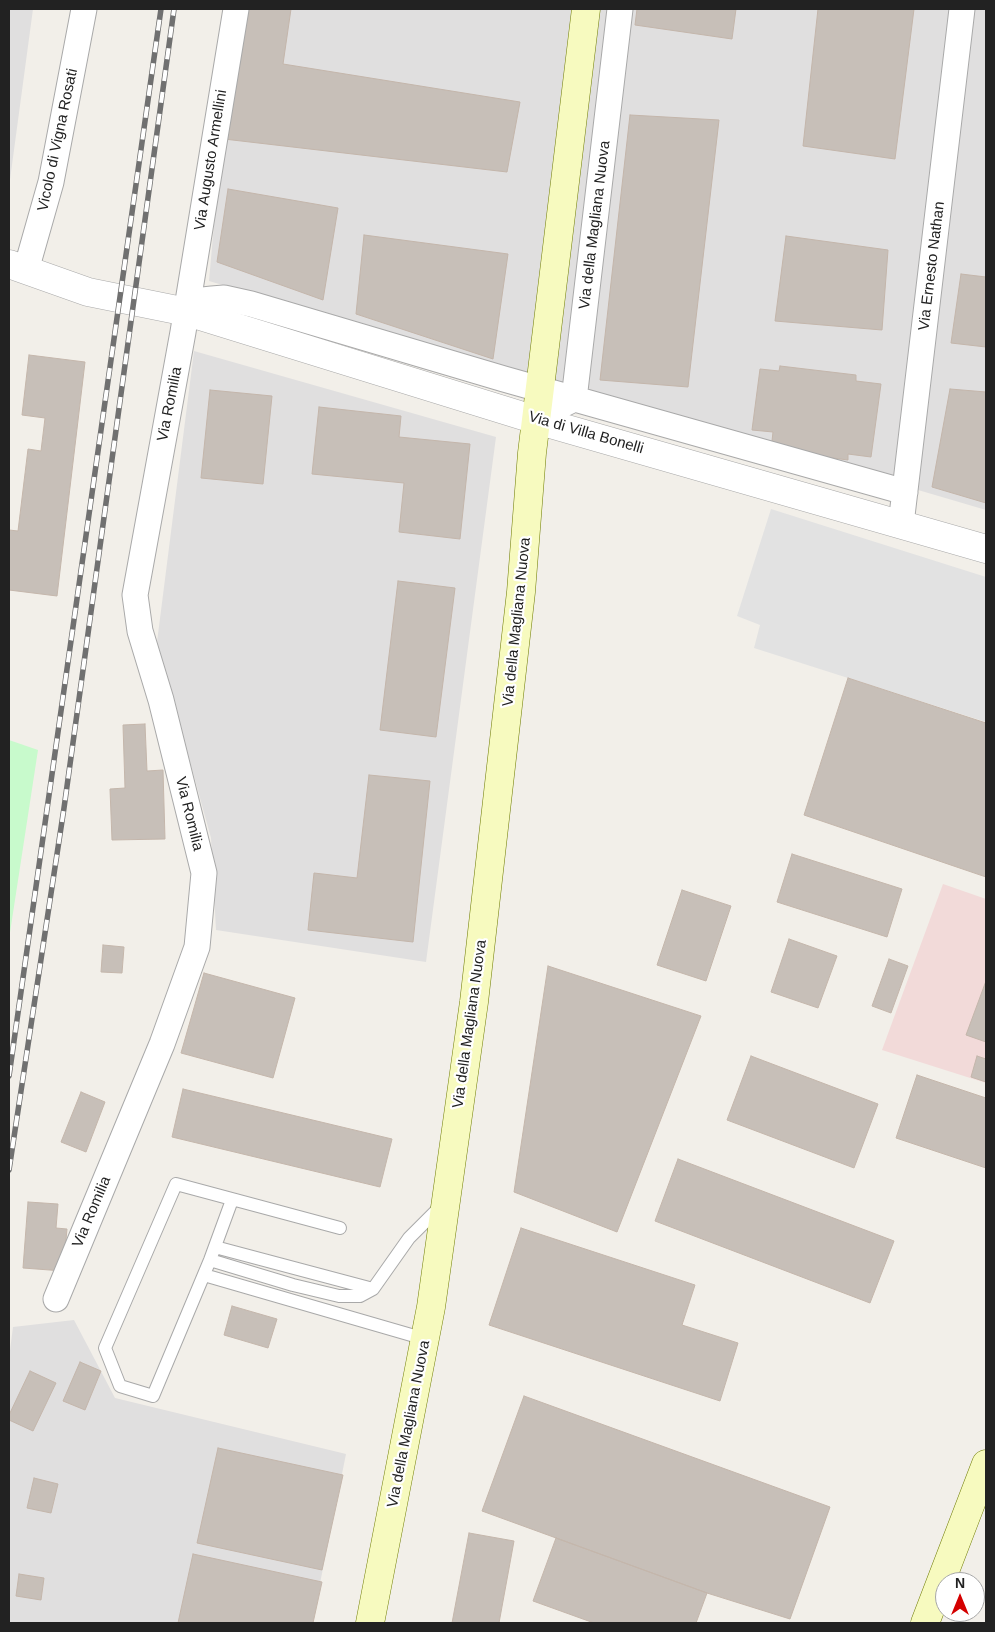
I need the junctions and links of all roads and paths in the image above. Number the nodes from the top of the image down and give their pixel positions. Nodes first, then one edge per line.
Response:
1 (84, 9) edge
2 (236, 9) edge
3 (586, 9) edge
4 (620, 9) edge
5 (962, 9) edge
6 (17, 267) edge
7 (187, 312) junction
8 (541, 389) junction
9 (574, 399) junction
10 (536, 420) junction
11 (905, 492) junction
12 (901, 524) junction
13 (986, 549) edge
14 (232, 1200) junction
15 (446, 1201) junction
16 (340, 1228) dead end
17 (215, 1247) junction
18 (210, 1260) junction
19 (204, 1275) junction
20 (373, 1289) junction
21 (56, 1299) dead end
22 (425, 1339) junction
23 (986, 1464) edge
24 (370, 1623) edge
25 (925, 1623) edge

1 - 6 street, Vicolo di Vigna Rosati
2 - 7 street, Via Augusto Armellini
3 - 8 main road, Via della Magliana Nuova
4 - 9 street, Via della Magliana Nuova
5 - 11 street, Via Ernesto Nathan
6 - 7 street, Via di Villa Bonelli
7 - 8 street, Via di Villa Bonelli
7 - 10 street, Via di Villa Bonelli
7 - 21 street, Via Romilia
8 - 9 street, Via di Villa Bonelli
8 - 10 main road, Via della Magliana Nuova
9 - 10 street
9 - 11 street, Via di Villa Bonelli
10 - 12 street, Via di Villa Bonelli
10 - 15 main road, Via della Magliana Nuova
11 - 12 street, Via Ernesto Nathan
12 - 13 street, Via di Villa Bonelli
14 - 16 lane
14 - 17 lane
14 - 19 lane
15 - 20 lane
15 - 22 main road, Via della Magliana Nuova
17 - 18 lane
17 - 20 lane
18 - 19 lane
18 - 20 lane
19 - 22 lane
22 - 24 main road, Via della Magliana Nuova
23 - 25 main road

